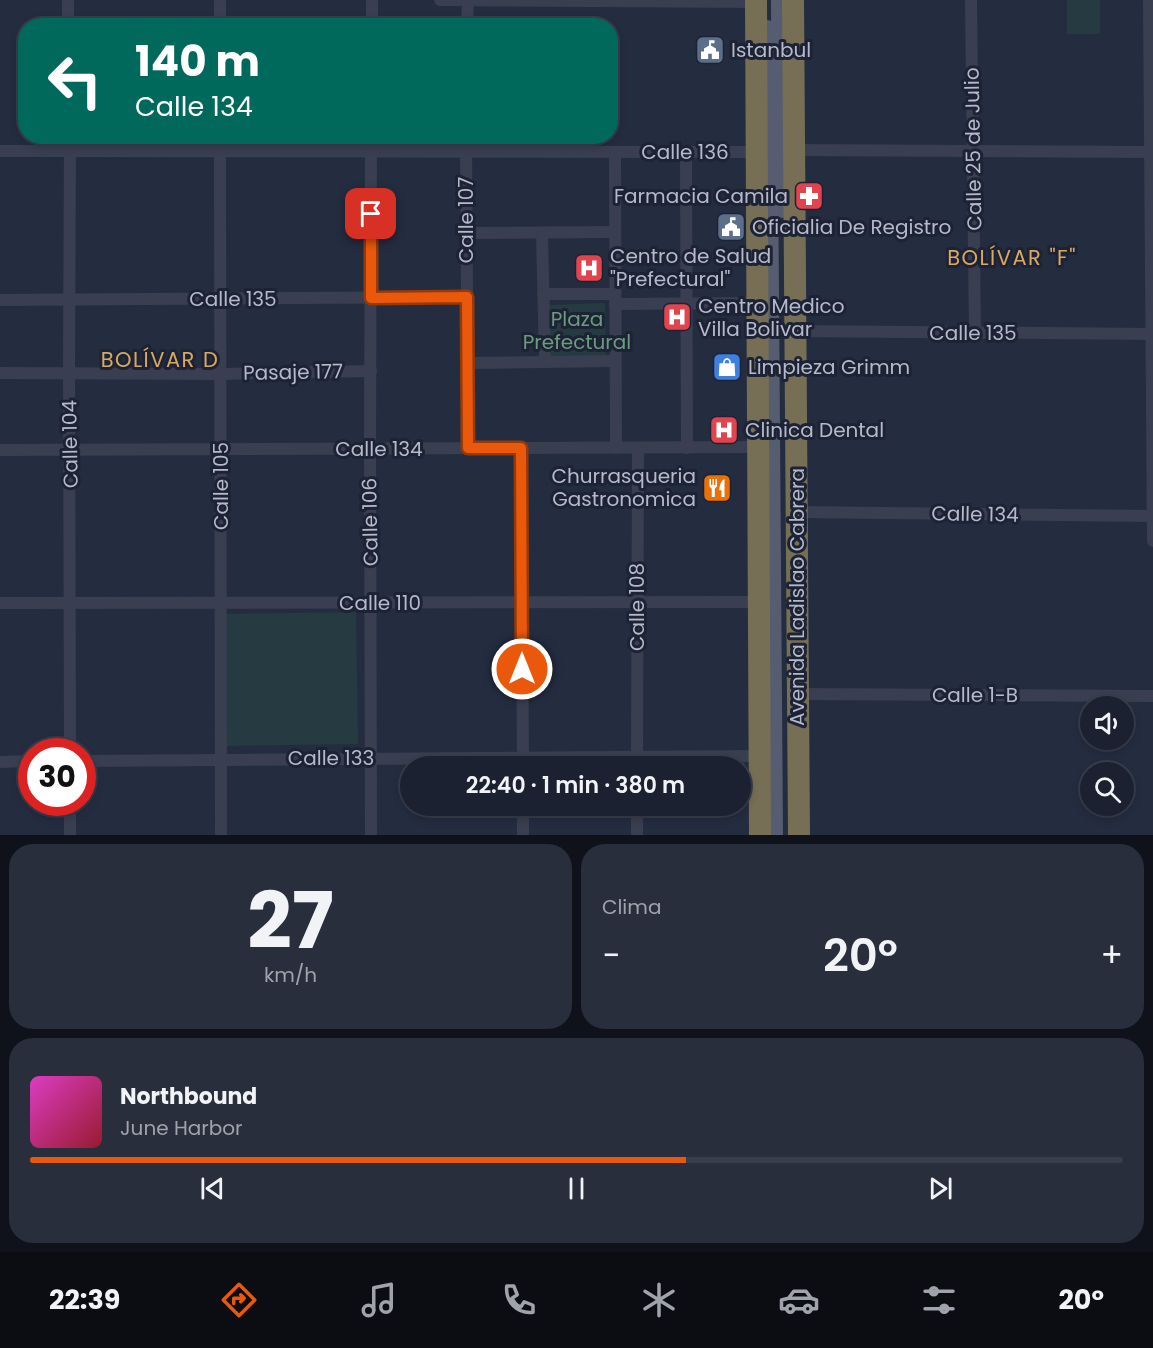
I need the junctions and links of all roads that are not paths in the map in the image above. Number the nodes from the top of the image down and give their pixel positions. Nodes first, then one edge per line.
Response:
1 (68, 0) edge
2 (220, 0) edge
3 (372, 0) edge
4 (440, 0) edge
5 (468, 0) edge
6 (781, 0) edge
7 (793, 0) edge
8 (971, 0) edge
9 (1149, 0) edge
10 (760, 1) edge
11 (68, 18) edge
12 (220, 18) edge
13 (372, 18) edge
14 (467, 18) edge
15 (70, 144) edge
16 (220, 144) edge
17 (371, 144) edge
18 (466, 144) edge
19 (794, 150) junction
20 (0, 152) edge
21 (70, 152) junction
22 (220, 152) junction
23 (371, 152) junction
24 (465, 152) junction
25 (615, 152) junction
26 (686, 152) junction
27 (757, 152) junction
28 (973, 152) junction
29 (1150, 152) junction
30 (1152, 197) edge
31 (615, 232) junction
32 (466, 233) junction
33 (542, 233) junction
34 (1152, 273) edge
35 (543, 294) junction
36 (467, 297) junction
37 (371, 298) junction
38 (220, 299) junction
39 (615, 299) junction
40 (0, 300) edge
41 (70, 300) junction
42 (758, 303) junction
43 (686, 304) junction
44 (795, 331) junction
45 (975, 333) junction
46 (1151, 334) junction
47 (545, 361) junction
48 (615, 361) junction
49 (467, 363) junction
50 (371, 371) junction
51 (0, 373) edge
52 (69, 373) junction
53 (220, 374) junction
54 (758, 447) junction
55 (468, 448) junction
56 (521, 448) junction
57 (616, 448) junction
58 (638, 448) junction
59 (687, 448) junction
60 (220, 449) junction
61 (370, 449) junction
62 (0, 450) edge
63 (70, 450) junction
64 (796, 512) junction
65 (1153, 516) edge
66 (1153, 541) edge
67 (759, 602) junction
68 (0, 603) edge
69 (70, 603) junction
70 (221, 603) junction
71 (371, 603) junction
72 (522, 603) junction
73 (638, 603) junction
74 (798, 693) junction
75 (1153, 696) edge
76 (70, 738) edge
77 (523, 756) edge
78 (637, 756) edge
79 (751, 756) edge
80 (760, 756) junction
81 (371, 758) junction
82 (220, 759) junction
83 (400, 759) edge
84 (18, 761) edge
85 (96, 761) edge
86 (0, 762) edge
87 (70, 816) edge
88 (523, 816) edge
89 (637, 816) edge
90 (70, 835) edge
91 (220, 835) edge
92 (371, 835) edge
93 (523, 835) edge
94 (637, 835) edge
95 (760, 835) edge
96 (773, 835) edge
97 (785, 835) edge
98 (799, 835) edge

1 - 11 street
2 - 12 street
3 - 13 street
4 - 5 street
5 - 10 street
5 - 14 street
6 - 97 main road, Avenida Ladislao Cabrera
7 - 19 highway, Avenida Ladislao Cabrera
8 - 28 street, Calle 25 de Julio
9 - 29 street
10 - 27 highway, Avenida Ladislao Cabrera
10 - 96 main road, Avenida Ladislao Cabrera
15 - 21 street, Calle 104
16 - 22 street, Calle 105
17 - 23 street, Calle 106
18 - 24 street, Calle 107
19 - 28 street
19 - 44 highway, Avenida Ladislao Cabrera
20 - 21 street, Calle 136
21 - 22 street, Calle 136
21 - 41 street, Calle 104
22 - 23 street, Calle 136
22 - 38 street, Calle 105
23 - 24 street, Calle 136
23 - 37 street, Calle 106
24 - 25 street, Calle 136
24 - 32 street, Calle 107
25 - 26 street, Calle 136
25 - 31 street
26 - 27 street, Calle 136
26 - 43 street
27 - 42 highway, Avenida Ladislao Cabrera
28 - 29 street
28 - 45 street, Calle 25 de Julio
29 - 30 street
30 - 34 street
31 - 33 street
31 - 39 street
32 - 33 street
32 - 36 street, Calle 107
33 - 35 street
34 - 46 street
35 - 39 street
35 - 47 street
36 - 37 street, Calle 135
36 - 49 street, Calle 107
37 - 38 street, Calle 135
37 - 50 street, Calle 106
38 - 41 street, Calle 135
38 - 53 street, Calle 105
39 - 43 street
39 - 48 street
40 - 41 street, Calle 135
41 - 52 street, Calle 104
42 - 43 street
42 - 54 highway, Avenida Ladislao Cabrera
43 - 59 street
44 - 45 street, Calle 135
44 - 64 highway, Avenida Ladislao Cabrera
45 - 46 street, Calle 135
46 - 65 street
47 - 48 street
47 - 49 street
48 - 57 street
49 - 55 street, Calle 107
50 - 53 street, Pasaje 177
50 - 61 street, Calle 106
51 - 52 street, Pasaje 177
52 - 53 street, Pasaje 177
52 - 63 street, Calle 104
53 - 60 street, Calle 105
54 - 59 street, Calle 134
54 - 67 highway, Avenida Ladislao Cabrera
55 - 56 street, Calle 134
55 - 61 street, Calle 134
56 - 57 street, Calle 134
56 - 72 street
57 - 58 street, Calle 134
58 - 59 street, Calle 134
58 - 73 street, Calle 108
60 - 61 street, Calle 134
60 - 63 street, Calle 134
60 - 70 street, Calle 105
61 - 71 street, Calle 106
62 - 63 street, Calle 134
63 - 69 street, Calle 104
64 - 65 street, Calle 134
64 - 74 highway, Avenida Ladislao Cabrera
65 - 66 street
67 - 73 street, Calle 110
67 - 80 highway, Avenida Ladislao Cabrera
68 - 69 street, Calle 110
69 - 70 street, Calle 110
69 - 76 street, Calle 104
70 - 71 street, Calle 110
70 - 82 street, Calle 105
71 - 72 street, Calle 110
71 - 81 street, Calle 106
72 - 73 street, Calle 110
72 - 77 street
73 - 78 street, Calle 108
74 - 75 street, Calle 1-B
74 - 98 highway, Avenida Ladislao Cabrera
79 - 80 street, Calle 133
80 - 95 highway, Avenida Ladislao Cabrera
81 - 82 street, Calle 133
81 - 83 street, Calle 133
81 - 92 street, Calle 106
82 - 85 street, Calle 133
82 - 91 street, Calle 105
84 - 86 street
87 - 90 street
88 - 93 street
89 - 94 street

